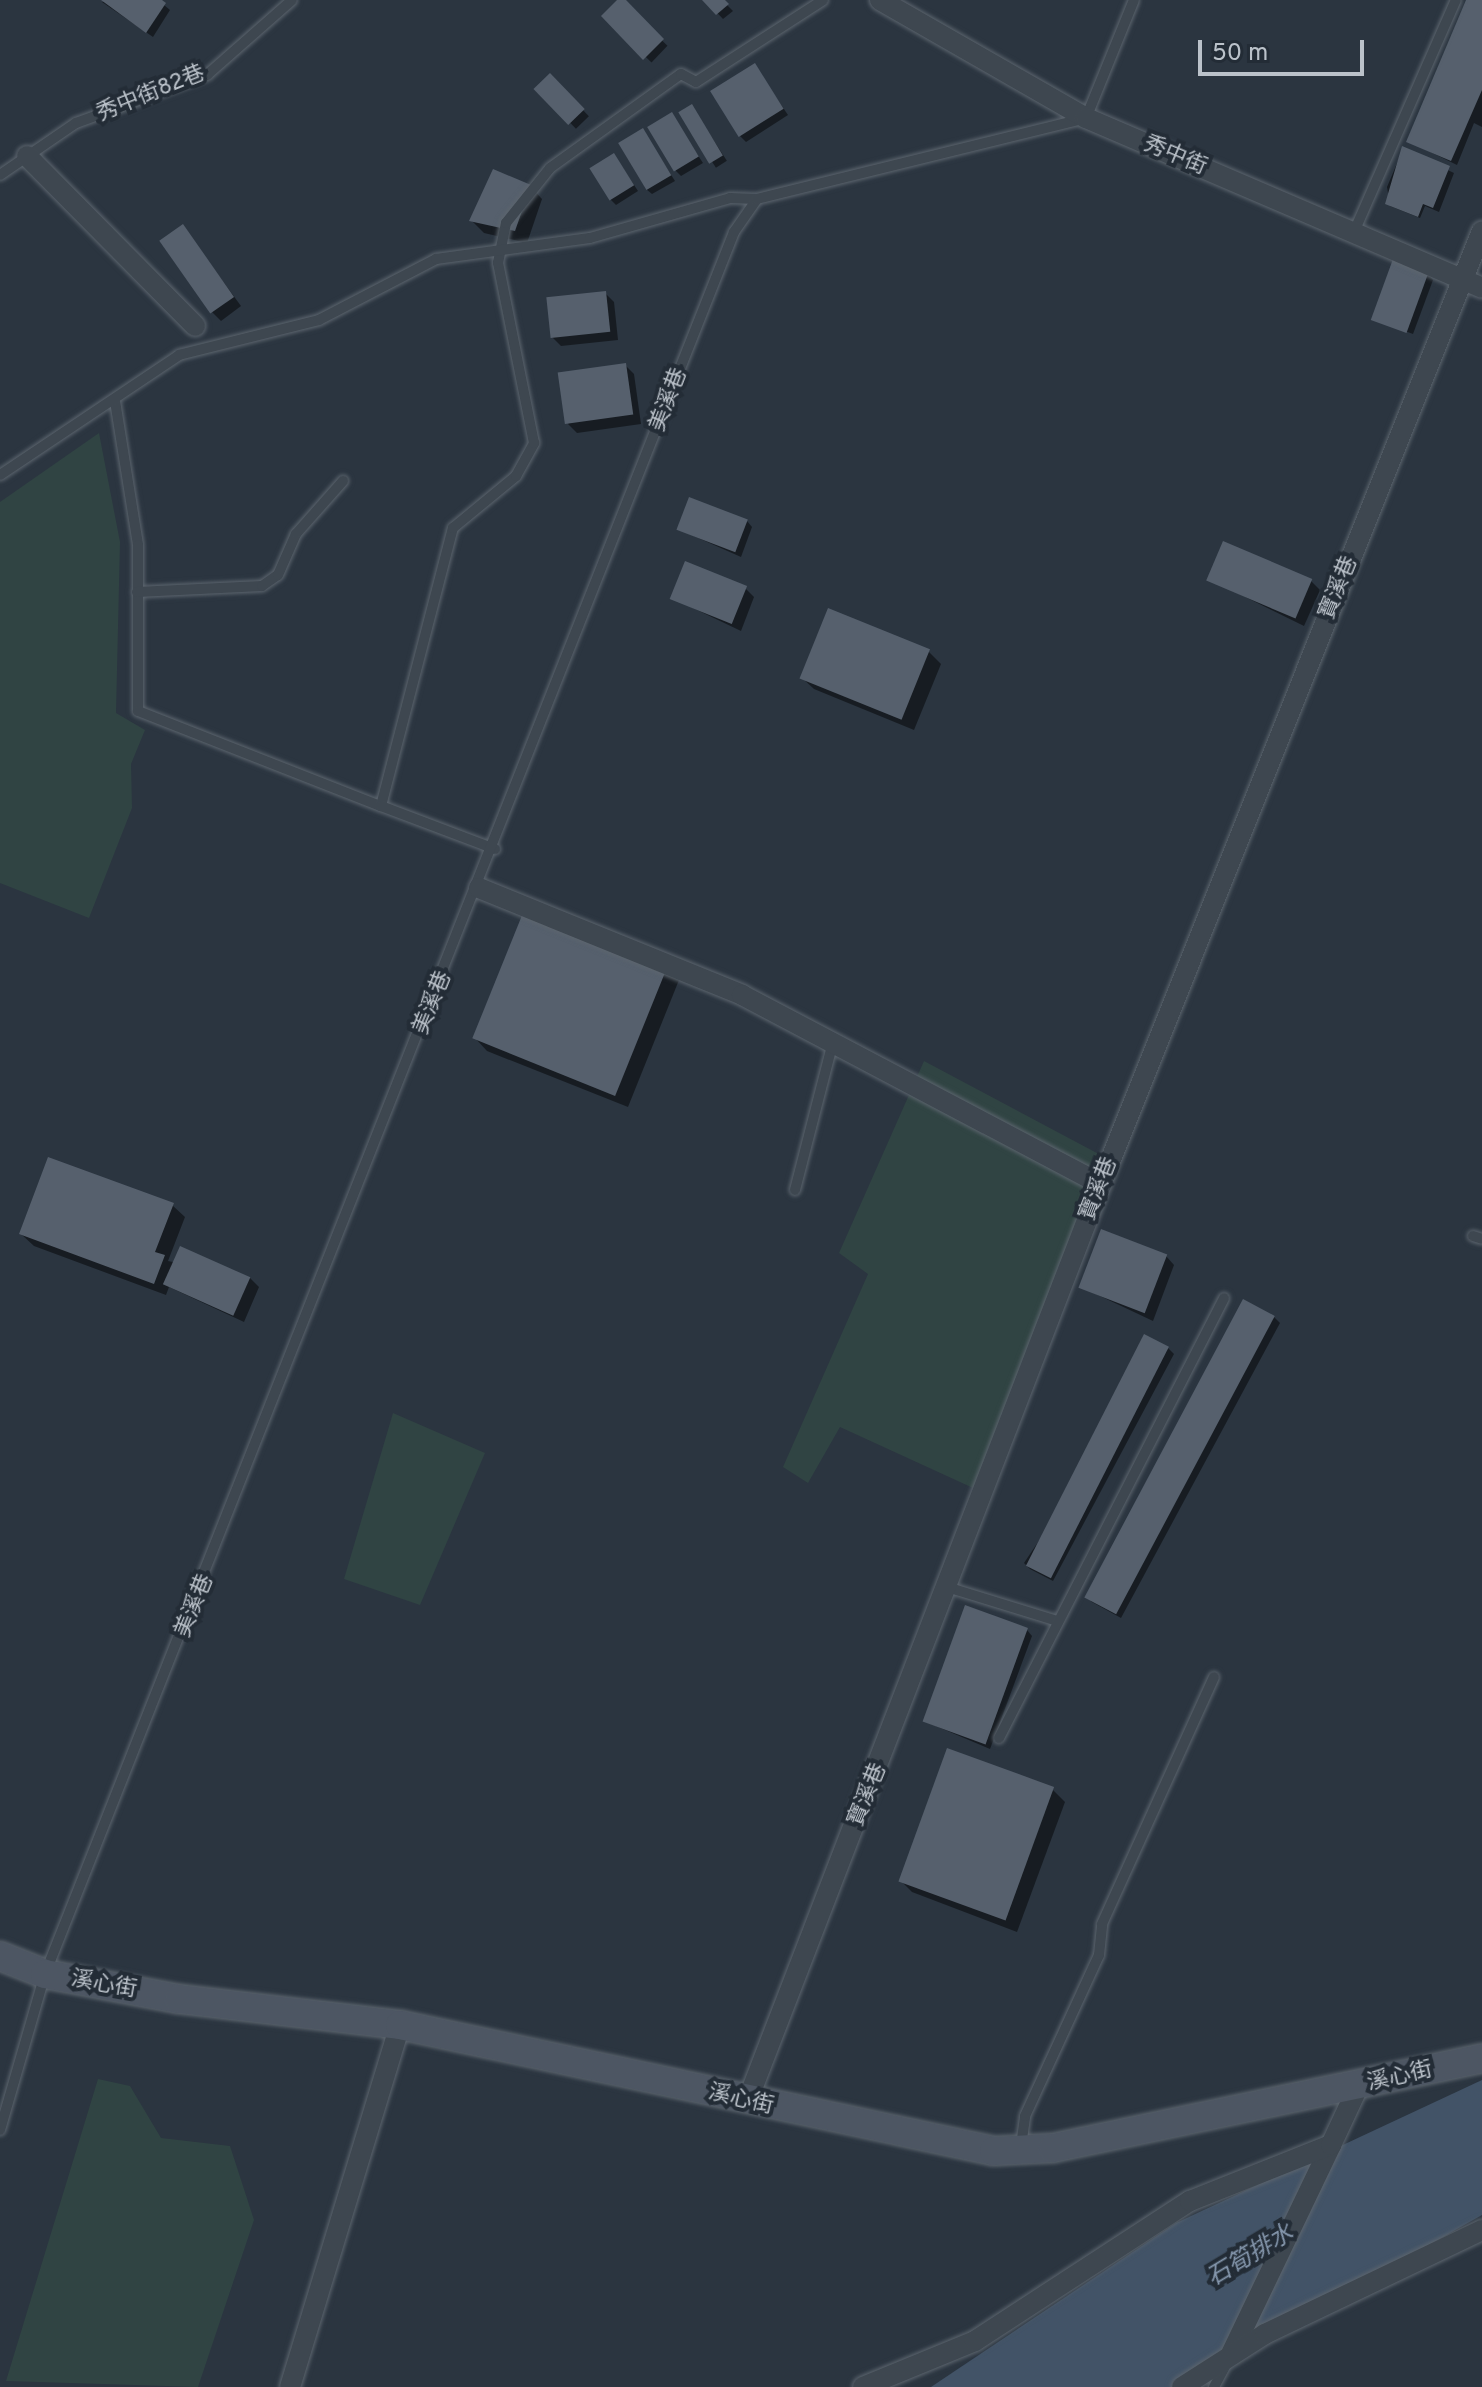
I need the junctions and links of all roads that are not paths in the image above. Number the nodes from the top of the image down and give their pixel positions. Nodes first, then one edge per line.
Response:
1 (292, 0) edge
2 (823, 0) edge
3 (880, 0) edge
4 (1134, 0) edge
5 (1456, 0) edge
6 (1086, 118) junction
7 (27, 156) junction
8 (0, 175) edge
9 (757, 199) junction
10 (1482, 231) edge
11 (1354, 232) junction
12 (497, 254) junction
13 (1472, 284) edge
14 (195, 326) dead end
15 (115, 401) junction
16 (0, 475) edge
17 (343, 481) dead end
18 (137, 592) junction
19 (381, 806) junction
20 (495, 849) junction
21 (479, 888) junction
22 (832, 1046) junction
23 (1101, 1184) junction
24 (795, 1190) dead end
25 (1224, 1298) dead end
26 (950, 1588) junction
27 (1054, 1620) junction
28 (1214, 1677) dead end
29 (999, 1738) dead end
30 (0, 1956) edge
31 (45, 1974) junction
32 (400, 2025) junction
33 (1482, 2058) edge
34 (1358, 2087) junction
35 (747, 2102) junction
36 (0, 2130) edge
37 (1331, 2145) junction
38 (1021, 2152) junction
39 (1482, 2230) edge
40 (1230, 2355) junction
41 (290, 2387) edge
42 (863, 2387) edge
43 (1182, 2387) edge
44 (1214, 2387) edge

1 - 7 lane, 秀中街82巷
2 - 12 lane
3 - 6 street, 秀中街
4 - 6 lane
5 - 11 lane
6 - 9 lane
6 - 11 street, 秀中街
7 - 8 lane, 秀中街82巷
7 - 14 street
9 - 12 lane
9 - 20 lane, 美溪巷
10 - 13 street, 寶溪巷
11 - 13 street, 秀中街
12 - 15 lane
12 - 19 lane
13 - 23 street, 寶溪巷
15 - 16 lane
15 - 18 lane
17 - 18 lane
18 - 19 lane
19 - 20 lane
20 - 21 lane, 美溪巷
21 - 22 street
21 - 31 lane, 美溪巷
22 - 23 street
22 - 24 lane
23 - 26 street, 寶溪巷
25 - 27 lane
26 - 27 lane
26 - 35 street, 寶溪巷
27 - 29 lane
28 - 38 lane
30 - 31 street, 溪心街
31 - 32 street, 溪心街
31 - 36 lane, 美溪巷
32 - 35 street, 溪心街
32 - 41 street
33 - 34 street, 溪心街
34 - 37 street
34 - 38 street, 溪心街
35 - 38 street, 溪心街
37 - 40 street
37 - 42 street
39 - 40 street
40 - 43 street
40 - 44 lane

